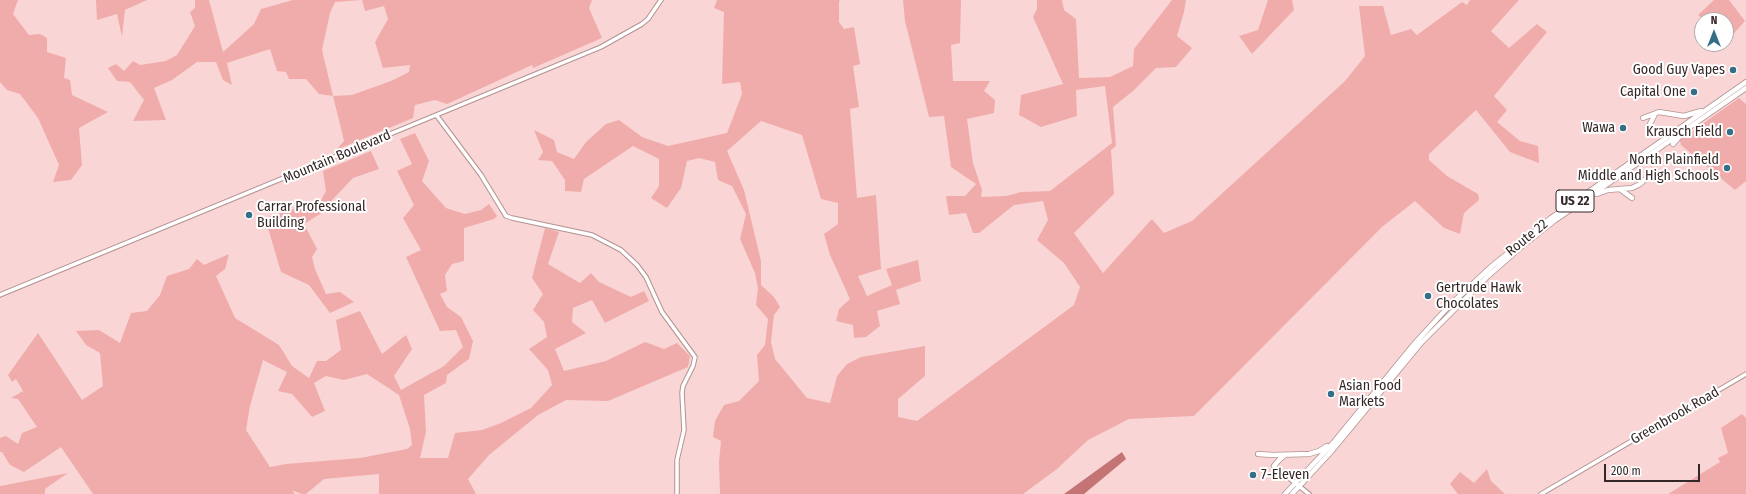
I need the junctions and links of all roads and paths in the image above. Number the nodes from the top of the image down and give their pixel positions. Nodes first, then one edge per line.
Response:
1 (661, 0) edge
2 (1746, 82) edge
3 (1746, 88) edge
4 (1713, 105) junction
5 (1655, 114) junction
6 (438, 116) junction
7 (1642, 118) dead end
8 (1650, 124) dead end
9 (1685, 130) junction
10 (1674, 144) dead end
11 (1650, 175) dead end
12 (1620, 189) junction
13 (1591, 196) junction
14 (1632, 198) dead end
15 (0, 295) edge
16 (1746, 374) edge
17 (1334, 442) junction
18 (1258, 454) dead end
19 (1285, 455) junction
20 (1274, 466) joint
21 (1297, 484) junction
22 (677, 494) edge
23 (1285, 494) edge
24 (1292, 494) edge
25 (1309, 494) edge
26 (1541, 494) edge

1 - 6 street, Mountain Boulevard
2 - 4 highway, US 22
3 - 9 highway, US 22
4 - 5 highway
4 - 17 highway, Route 22 / US 22
5 - 7 highway
5 - 8 highway
6 - 15 street, Mountain Boulevard
6 - 22 street
9 - 10 highway
9 - 13 highway, US 22
11 - 12 highway
12 - 13 highway
12 - 14 highway
13 - 21 highway, US 22
16 - 26 street, Greenbrook Road
17 - 19 highway
17 - 21 highway, US 22
18 - 19 highway
19 - 20 highway
20 - 21 street
21 - 23 highway, US 22
21 - 24 highway, US 22
21 - 25 street

